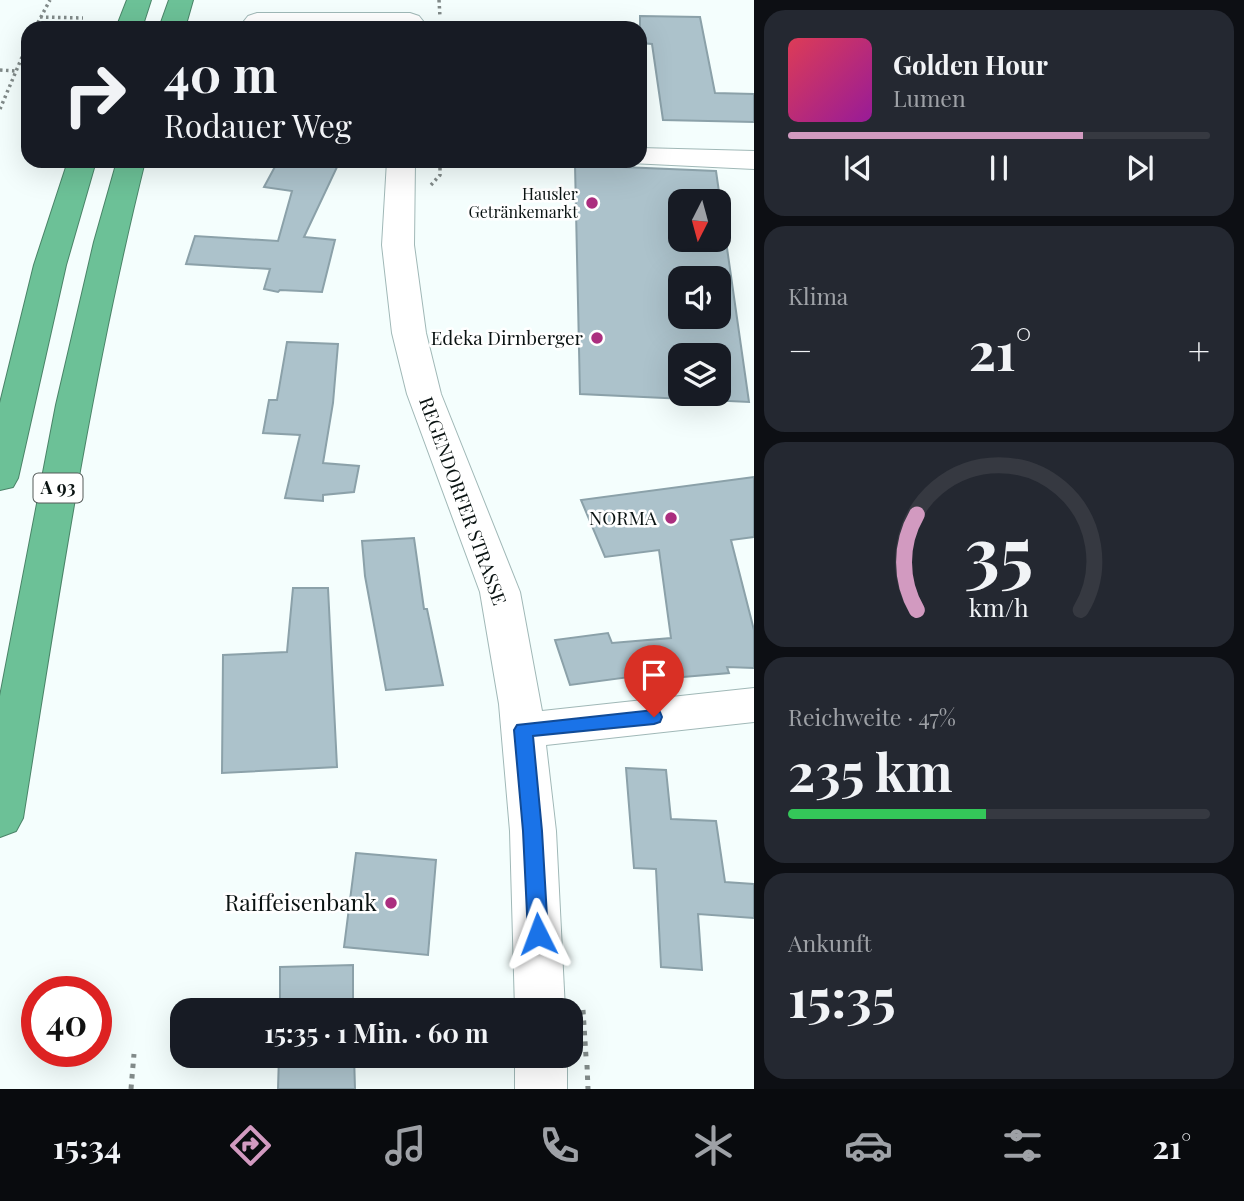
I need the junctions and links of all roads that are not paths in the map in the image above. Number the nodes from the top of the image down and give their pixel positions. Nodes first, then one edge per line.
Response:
1 (139, 0) edge
2 (181, 0) edge
3 (411, 16) edge
4 (132, 21) edge
5 (174, 21) edge
6 (257, 21) dead end
7 (647, 157) edge
8 (754, 160) edge
9 (80, 168) edge
10 (129, 168) edge
11 (401, 168) edge
12 (0, 478) edge
13 (754, 705) edge
14 (523, 730) junction
15 (0, 818) edge
16 (540, 998) edge
17 (541, 1068) edge
18 (541, 1089) edge

1 - 4 highway
2 - 5 highway
3 - 6 street
7 - 8 street
9 - 12 highway
10 - 15 highway, A 93
11 - 14 street, REGENDORFER STRASSE
13 - 14 street
14 - 16 street, REGENDORFER STRASSE
17 - 18 street

